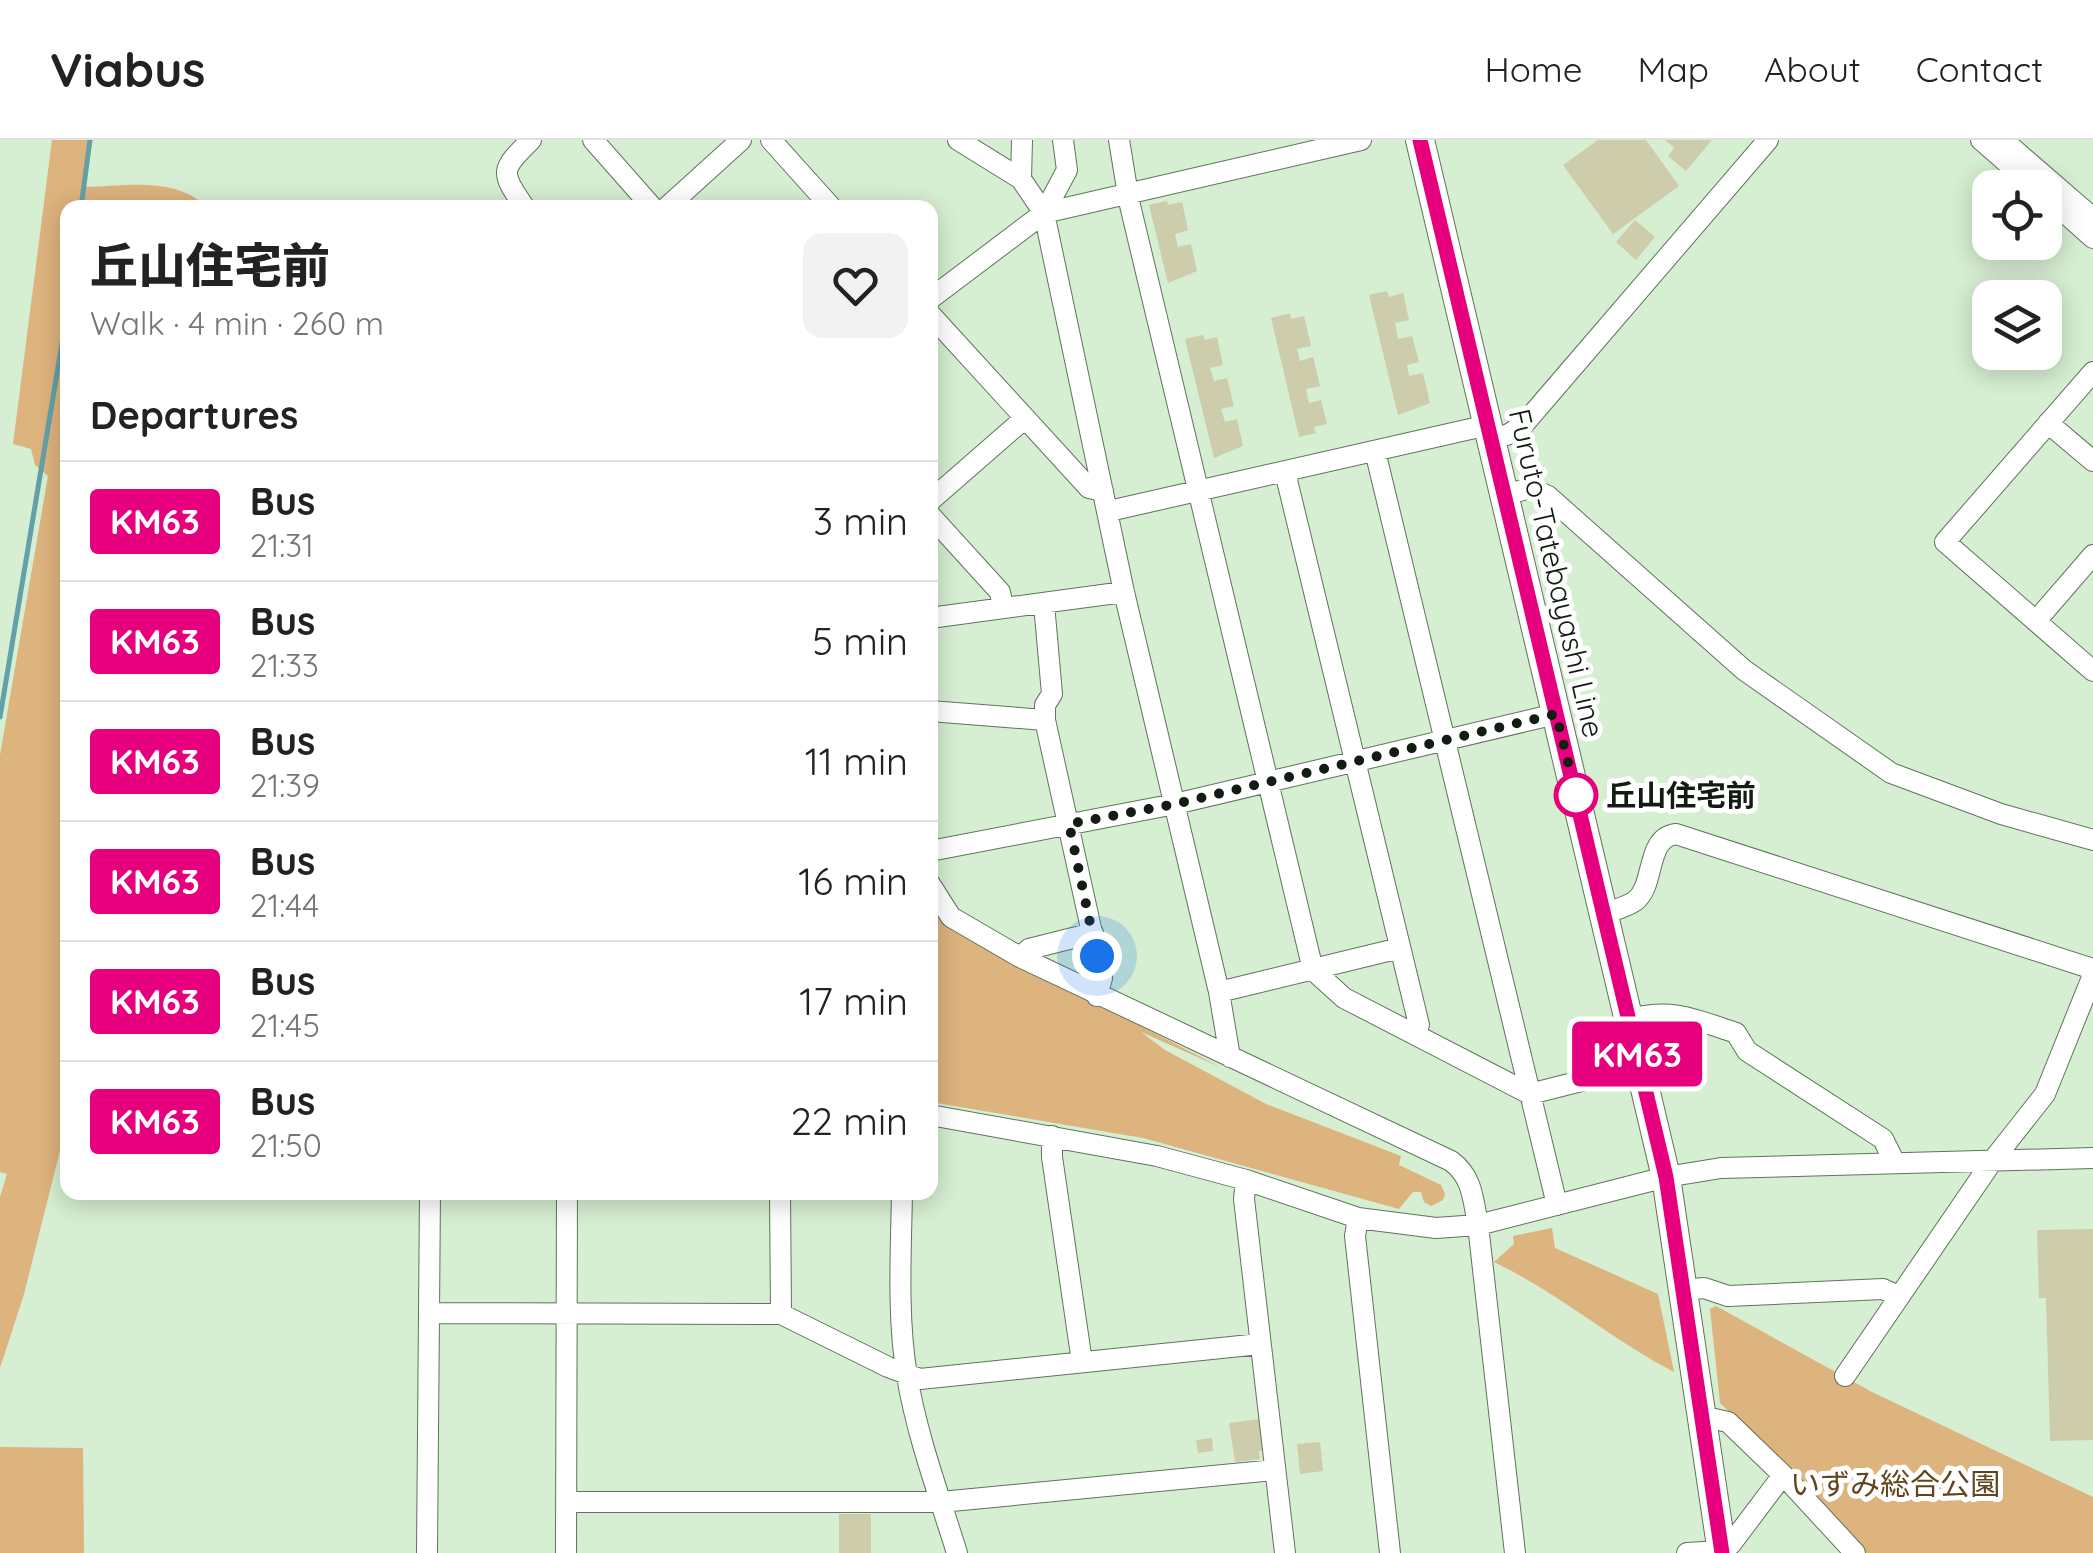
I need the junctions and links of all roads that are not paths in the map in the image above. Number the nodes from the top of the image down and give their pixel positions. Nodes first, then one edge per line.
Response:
1 (531, 140) edge
2 (594, 140) edge
3 (741, 140) edge
4 (771, 140) edge
5 (958, 140) edge
6 (1022, 140) edge
7 (1063, 140) edge
8 (1118, 140) edge
9 (1361, 140) edge
10 (1420, 140) edge
11 (1768, 140) edge
12 (1981, 140) edge
13 (1301, 147) edge
14 (2011, 153) edge
15 (1021, 179) junction
16 (1128, 194) junction
17 (519, 200) edge
18 (646, 200) edge
19 (675, 200) edge
20 (825, 200) edge
21 (2062, 210) edge
22 (1044, 213) junction
23 (2093, 218) edge
24 (2093, 238) edge
25 (938, 307) edge
26 (938, 321) edge
27 (2093, 372) edge
28 (1024, 419) junction
29 (2048, 423) junction
30 (1490, 432) junction
31 (1376, 452) junction
32 (2093, 462) edge
33 (1285, 472) junction
34 (1199, 491) junction
35 (938, 494) edge
36 (1504, 495) junction
37 (1106, 501) junction
38 (938, 524) edge
39 (2093, 555) edge
40 (1124, 592) junction
41 (1044, 604) junction
42 (1003, 607) junction
43 (938, 617) edge
44 (2036, 621) junction
45 (2093, 671) edge
46 (938, 712) edge
47 (1556, 714) junction
48 (1045, 720) junction
49 (1445, 740) junction
50 (1355, 762) junction
51 (1268, 782) junction
52 (1175, 804) junction
53 (1069, 824) junction
54 (2093, 840) edge
55 (938, 849) edge
56 (938, 896) edge
57 (1604, 914) junction
58 (1093, 933) junction
59 (1400, 948) junction
60 (1020, 957) junction
61 (1314, 970) junction
62 (2093, 972) edge
63 (1219, 992) junction
64 (1096, 996) junction
65 (1629, 1018) junction
66 (1415, 1034) junction
67 (1230, 1057) junction
68 (1640, 1066) junction
69 (1530, 1094) junction
70 (938, 1115) edge
71 (1052, 1136) junction
72 (2093, 1158) edge
73 (1993, 1160) junction
74 (1895, 1163) junction
75 (1666, 1177) junction
76 (1246, 1180) junction
77 (430, 1200) edge
78 (566, 1200) edge
79 (780, 1200) edge
80 (902, 1200) edge
81 (1556, 1205) junction
82 (1358, 1218) junction
83 (1478, 1225) junction
84 (1683, 1290) junction
85 (1898, 1296) junction
86 (430, 1312) junction
87 (568, 1313) junction
88 (782, 1314) junction
89 (1260, 1344) junction
90 (1082, 1362) junction
91 (907, 1374) junction
92 (1845, 1376) dead end
93 (1702, 1416) junction
94 (1275, 1470) junction
95 (1783, 1475) junction
96 (568, 1502) junction
97 (941, 1502) junction
98 (1721, 1552) edge
99 (427, 1553) edge
100 (566, 1553) edge
101 (957, 1553) edge
102 (1284, 1553) edge
103 (1390, 1553) edge
104 (1515, 1553) edge
105 (1687, 1553) edge
106 (1856, 1553) edge

1 - 17 street
2 - 18 street
3 - 19 street
4 - 20 street
5 - 15 street
6 - 15 street
7 - 22 street
8 - 16 street
9 - 13 street
10 - 30 main road, Furuto-Tatebayashi Line
11 - 30 street
12 - 14 street
13 - 16 street
14 - 23 street
15 - 22 street
16 - 22 street
16 - 34 street
21 - 24 street
22 - 25 street
22 - 37 street
26 - 28 street
27 - 29 street
28 - 35 street
28 - 37 street
29 - 32 street
29 - 44 street
30 - 31 street
30 - 36 main road, Furuto-Tatebayashi Line
31 - 33 street
31 - 49 street
33 - 34 street
33 - 50 street
34 - 37 street
34 - 51 street
36 - 47 main road, Furuto-Tatebayashi Line
36 - 54 street
37 - 40 street
38 - 42 street
39 - 44 street
40 - 41 street
40 - 52 street
41 - 42 street
41 - 48 street
42 - 43 street
44 - 45 street
46 - 48 street
47 - 49 street
47 - 57 main road, Furuto-Tatebayashi Line
48 - 53 street
49 - 50 street
49 - 69 street
50 - 51 street
50 - 59 street
51 - 52 street
51 - 61 street
52 - 53 street
52 - 63 street
53 - 55 street
53 - 58 street
56 - 60 street
57 - 62 street
57 - 65 main road, Furuto-Tatebayashi Line
58 - 60 street
58 - 64 street
59 - 61 street
59 - 66 street
60 - 64 street
61 - 63 street
61 - 66 street
62 - 73 street
63 - 67 street
64 - 67 street
65 - 68 main road, Furuto-Tatebayashi Line
65 - 74 street
66 - 69 street
67 - 83 street
68 - 69 street
68 - 75 main road, Furuto-Tatebayashi Line
69 - 81 street
70 - 71 street
71 - 76 street
71 - 90 street
72 - 73 street
73 - 74 street
73 - 85 street
74 - 75 street
75 - 81 street
75 - 84 main road, Furuto-Tatebayashi Line
76 - 82 street
76 - 89 street
77 - 86 street
78 - 87 street
79 - 88 street
80 - 91 street
81 - 83 street
82 - 83 street
82 - 103 street
83 - 104 street
84 - 85 street
84 - 93 main road, Furuto-Tatebayashi Line
85 - 92 street
86 - 87 street
86 - 99 street
87 - 88 street
87 - 96 street
88 - 91 street
89 - 90 street
89 - 94 street
90 - 91 street
91 - 97 street
93 - 95 street
93 - 98 main road, Furuto-Tatebayashi Line
94 - 97 street
94 - 102 street
95 - 98 street
95 - 106 street
96 - 97 street
96 - 100 street
97 - 101 street
98 - 105 street

